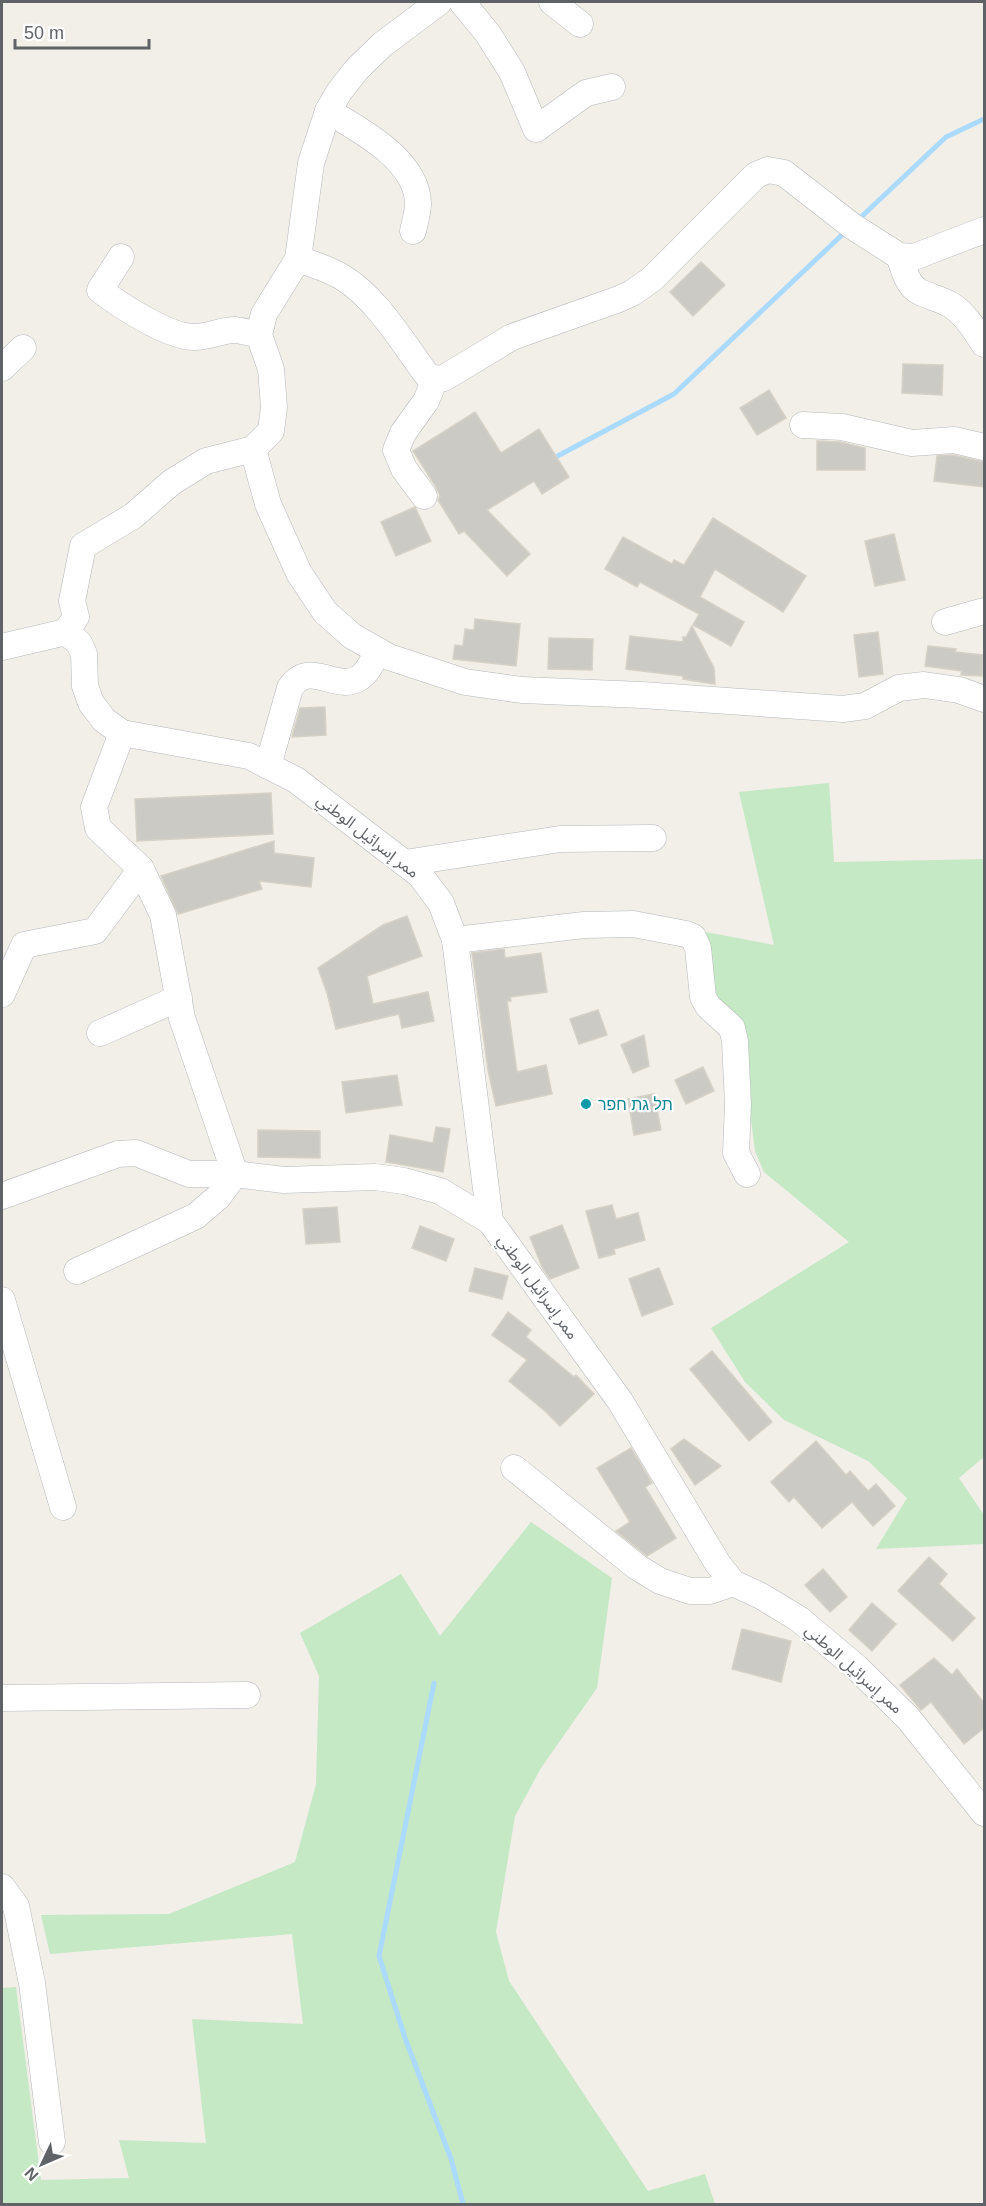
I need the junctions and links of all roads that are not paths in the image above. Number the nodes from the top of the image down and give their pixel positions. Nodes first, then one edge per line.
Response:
1 (439, 2) edge
2 (462, 2) edge
3 (552, 2) edge
4 (580, 24) dead end
5 (612, 87) dead end
6 (328, 111) junction
7 (984, 230) edge
8 (413, 231) dead end
9 (899, 256) junction
10 (121, 257) dead end
11 (298, 259) junction
12 (259, 335) junction
13 (984, 344) edge
14 (23, 348) dead end
15 (2, 368) edge
16 (435, 379) junction
17 (803, 425) dead end
18 (984, 447) edge
19 (253, 449) junction
20 (424, 496) dead end
21 (984, 611) edge
22 (945, 622) dead end
23 (66, 632) junction
24 (2, 647) edge
25 (378, 651) junction
26 (984, 699) edge
27 (122, 733) junction
28 (268, 766) junction
29 (653, 838) dead end
30 (405, 863) junction
31 (141, 870) junction
32 (455, 940) junction
33 (2, 994) edge
34 (179, 998) junction
35 (100, 1033) dead end
36 (235, 1174) junction
37 (747, 1174) dead end
38 (2, 1196) edge
39 (490, 1221) junction
40 (77, 1270) dead end
41 (2, 1300) edge
42 (514, 1468) dead end
43 (63, 1507) dead end
44 (733, 1583) junction
45 (247, 1695) dead end
46 (2, 1698) edge
47 (984, 1813) edge
48 (2, 1887) edge
49 (52, 2142) dead end

1 - 6 street
2 - 5 street
3 - 4 street
6 - 8 street
6 - 11 street
7 - 9 street
9 - 13 street
9 - 16 street
10 - 12 street
11 - 12 street
11 - 16 street
12 - 19 street
14 - 15 street
16 - 20 street
17 - 18 street
19 - 23 street
19 - 25 street
21 - 22 street
23 - 24 street
23 - 27 street, ممر إسرائيل الوطني
25 - 26 street
25 - 28 street
27 - 28 street, ممر إسرائيل الوطني
27 - 31 street
28 - 30 street, ممر إسرائيل الوطني
29 - 30 street
30 - 32 street, ممر إسرائيل الوطني
31 - 33 street
31 - 34 street
32 - 37 street
32 - 39 street, ممر إسرائيل الوطني
34 - 35 street
34 - 36 street
36 - 38 street
36 - 39 street
36 - 40 street
39 - 44 street, ممر إسرائيل الوطني
41 - 43 street
42 - 44 street
44 - 47 street, ممر إسرائيل الوطني
45 - 46 street
48 - 49 street

